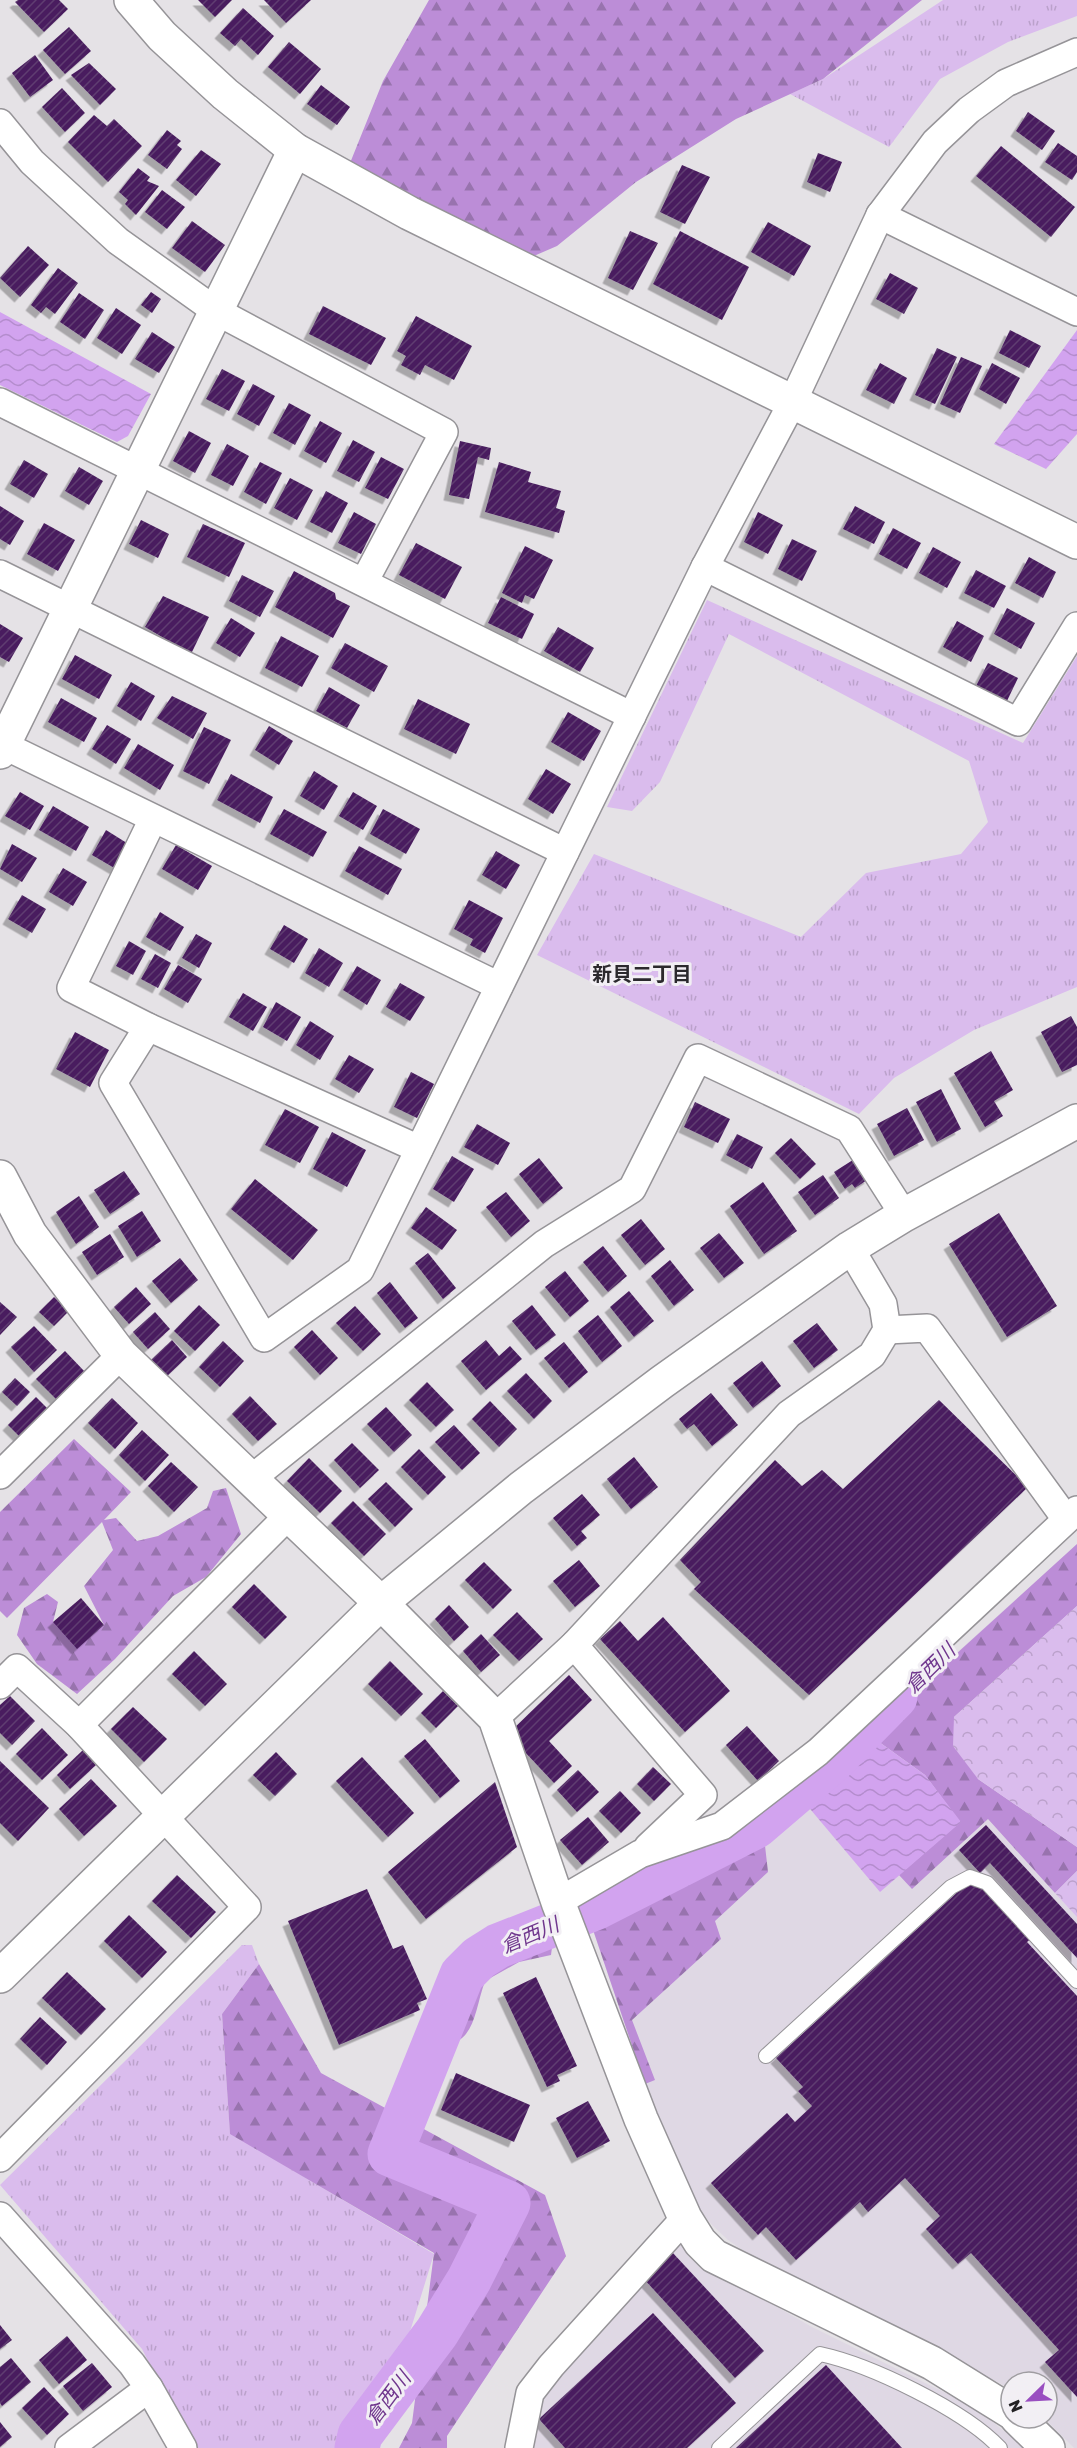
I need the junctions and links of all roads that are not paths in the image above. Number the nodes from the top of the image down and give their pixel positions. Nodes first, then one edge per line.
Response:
1 (131, 0) edge
2 (1077, 52) edge
3 (0, 123) edge
4 (294, 150) junction
5 (880, 215) junction
6 (216, 311) junction
7 (1077, 312) edge
8 (0, 402) edge
9 (792, 403) junction
10 (139, 469) junction
11 (1077, 542) edge
12 (705, 567) junction
13 (0, 574) edge
14 (364, 582) junction
15 (69, 608) junction
16 (1077, 626) edge
17 (632, 716) junction
18 (2, 748) edge
19 (153, 819) junction
20 (565, 852) junction
21 (499, 986) junction
22 (148, 1027) junction
23 (1077, 1121) edge
24 (419, 1149) junction
25 (0, 1177) edge
26 (904, 1215) junction
27 (850, 1248) junction
28 (887, 1330) junction
29 (121, 1355) junction
30 (0, 1475) edge
31 (251, 1479) junction
32 (1072, 1514) edge
33 (289, 1515) junction
34 (381, 1603) junction
35 (574, 1645) junction
36 (0, 1685) edge
37 (495, 1718) junction
38 (79, 1725) junction
39 (161, 1815) junction
40 (640, 1854) junction
41 (558, 1902) junction
42 (0, 1976) edge
43 (1077, 1981) edge
44 (766, 2056) dead end
45 (0, 2158) edge
46 (0, 2216) edge
47 (685, 2218) junction
48 (149, 2388) junction
49 (999, 2404) edge
50 (1029, 2430) edge
51 (69, 2448) edge
52 (183, 2448) edge
53 (519, 2448) edge
54 (719, 2448) edge
55 (1000, 2448) edge
56 (1048, 2448) edge

1 - 4 street
2 - 5 street
3 - 6 street
4 - 6 street
4 - 9 street
5 - 7 street
5 - 9 street
6 - 10 street
6 - 14 street
8 - 10 street
9 - 11 street
9 - 12 street
10 - 14 street
10 - 15 street
12 - 16 street
12 - 17 street
13 - 15 street
14 - 17 street
15 - 18 street
15 - 20 street
17 - 20 street
18 - 19 street
19 - 21 street
19 - 22 street
20 - 21 street
21 - 24 street
22 - 24 street
22 - 24 street
23 - 26 street
25 - 29 street
26 - 27 street
26 - 31 street
27 - 28 street
27 - 34 street
28 - 32 street
28 - 35 street
29 - 30 street
29 - 31 street
31 - 33 street
32 - 40 street
33 - 34 street
33 - 38 street
34 - 37 street
34 - 39 street
35 - 37 street
35 - 40 street
36 - 38 street
37 - 41 street
38 - 39 street
39 - 42 street
39 - 45 street
40 - 41 street
41 - 47 street
43 - 44 lane
46 - 48 street
47 - 49 street
47 - 53 street
48 - 51 street
48 - 52 street
50 - 56 street
54 - 55 lane

